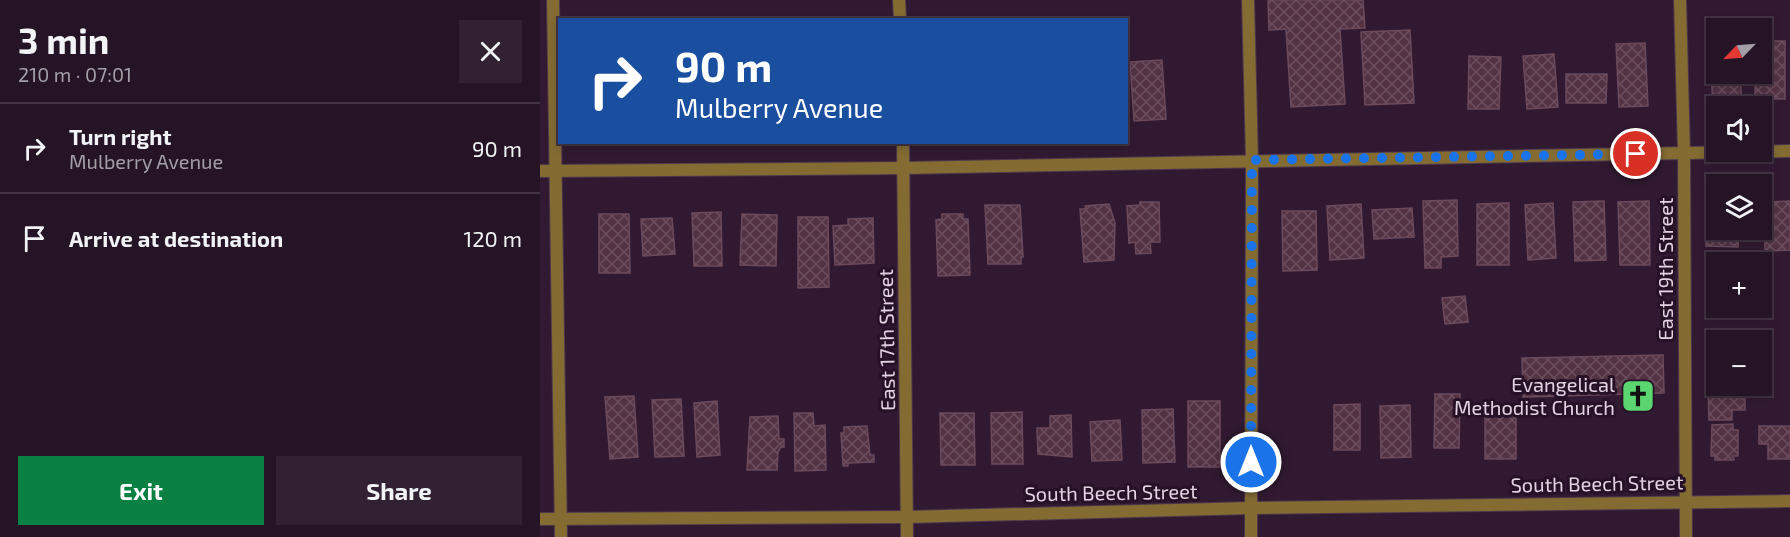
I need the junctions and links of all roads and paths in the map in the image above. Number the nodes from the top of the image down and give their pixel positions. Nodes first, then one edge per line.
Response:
1 (553, 0) edge
2 (899, 0) edge
3 (1248, 0) edge
4 (1680, 0) edge
5 (900, 18) edge
6 (903, 144) edge
7 (1790, 151) edge
8 (1684, 153) junction
9 (1252, 160) junction
10 (904, 168) junction
11 (540, 171) edge
12 (555, 171) junction
13 (1790, 501) edge
14 (1686, 502) junction
15 (1251, 508) junction
16 (907, 517) junction
17 (540, 519) edge
18 (561, 519) junction
19 (561, 537) edge
20 (907, 537) edge
21 (1251, 537) edge
22 (1686, 537) edge

1 - 12 street
2 - 5 street
3 - 9 street
4 - 8 street, East 19th Street
6 - 10 street, East 17th Street
7 - 8 street
8 - 9 street
8 - 14 street, East 19th Street
9 - 10 street
9 - 15 street
10 - 12 street
10 - 16 street, East 17th Street
11 - 12 street
12 - 18 street
13 - 14 street, South Beech Street
14 - 15 street, South Beech Street
14 - 22 street, East 19th Street
15 - 16 street, South Beech Street
15 - 21 street
16 - 18 street, South Beech Street
16 - 20 street, East 17th Street
17 - 18 street, South Beech Street
18 - 19 street

